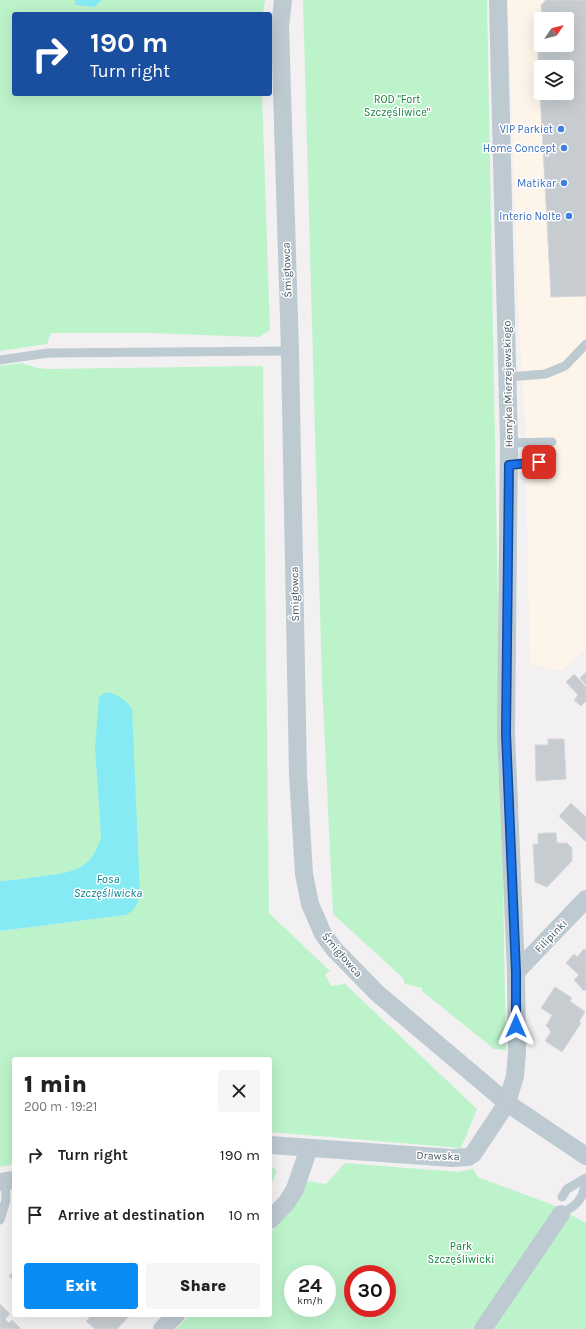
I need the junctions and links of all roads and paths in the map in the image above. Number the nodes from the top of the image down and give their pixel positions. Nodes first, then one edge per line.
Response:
1 (283, 0) edge
2 (498, 0) edge
3 (586, 344) edge
4 (290, 351) junction
5 (0, 360) edge
6 (508, 377) junction
7 (552, 442) dead end
8 (509, 443) junction
9 (552, 455) dead end
10 (509, 469) junction
11 (586, 899) edge
12 (516, 972) junction
13 (507, 1104) junction
14 (272, 1145) edge
15 (308, 1148) junction
16 (586, 1156) edge
17 (586, 1180) edge
18 (6, 1181) edge
19 (566, 1201) junction
20 (272, 1218) edge
21 (0, 1220) edge
22 (174, 1317) edge
23 (162, 1329) edge
24 (483, 1329) edge

1 - 4 street, Śmigłowca
2 - 6 street, Henryka Mierzejewskiego
3 - 6 lane
4 - 5 lane
4 - 13 street, Śmigłowca
6 - 8 street, Henryka Mierzejewskiego
7 - 8 lane
8 - 10 street, Henryka Mierzejewskiego
9 - 10 lane
10 - 12 street, Henryka Mierzejewskiego
11 - 12 street, Filipinki
12 - 13 street, Henryka Mierzejewskiego
13 - 15 street, Drawska
13 - 16 street
14 - 15 street, Drawska
15 - 20 street
17 - 19 lane
17 - 19 lane
18 - 21 lane
19 - 24 street
22 - 23 street

